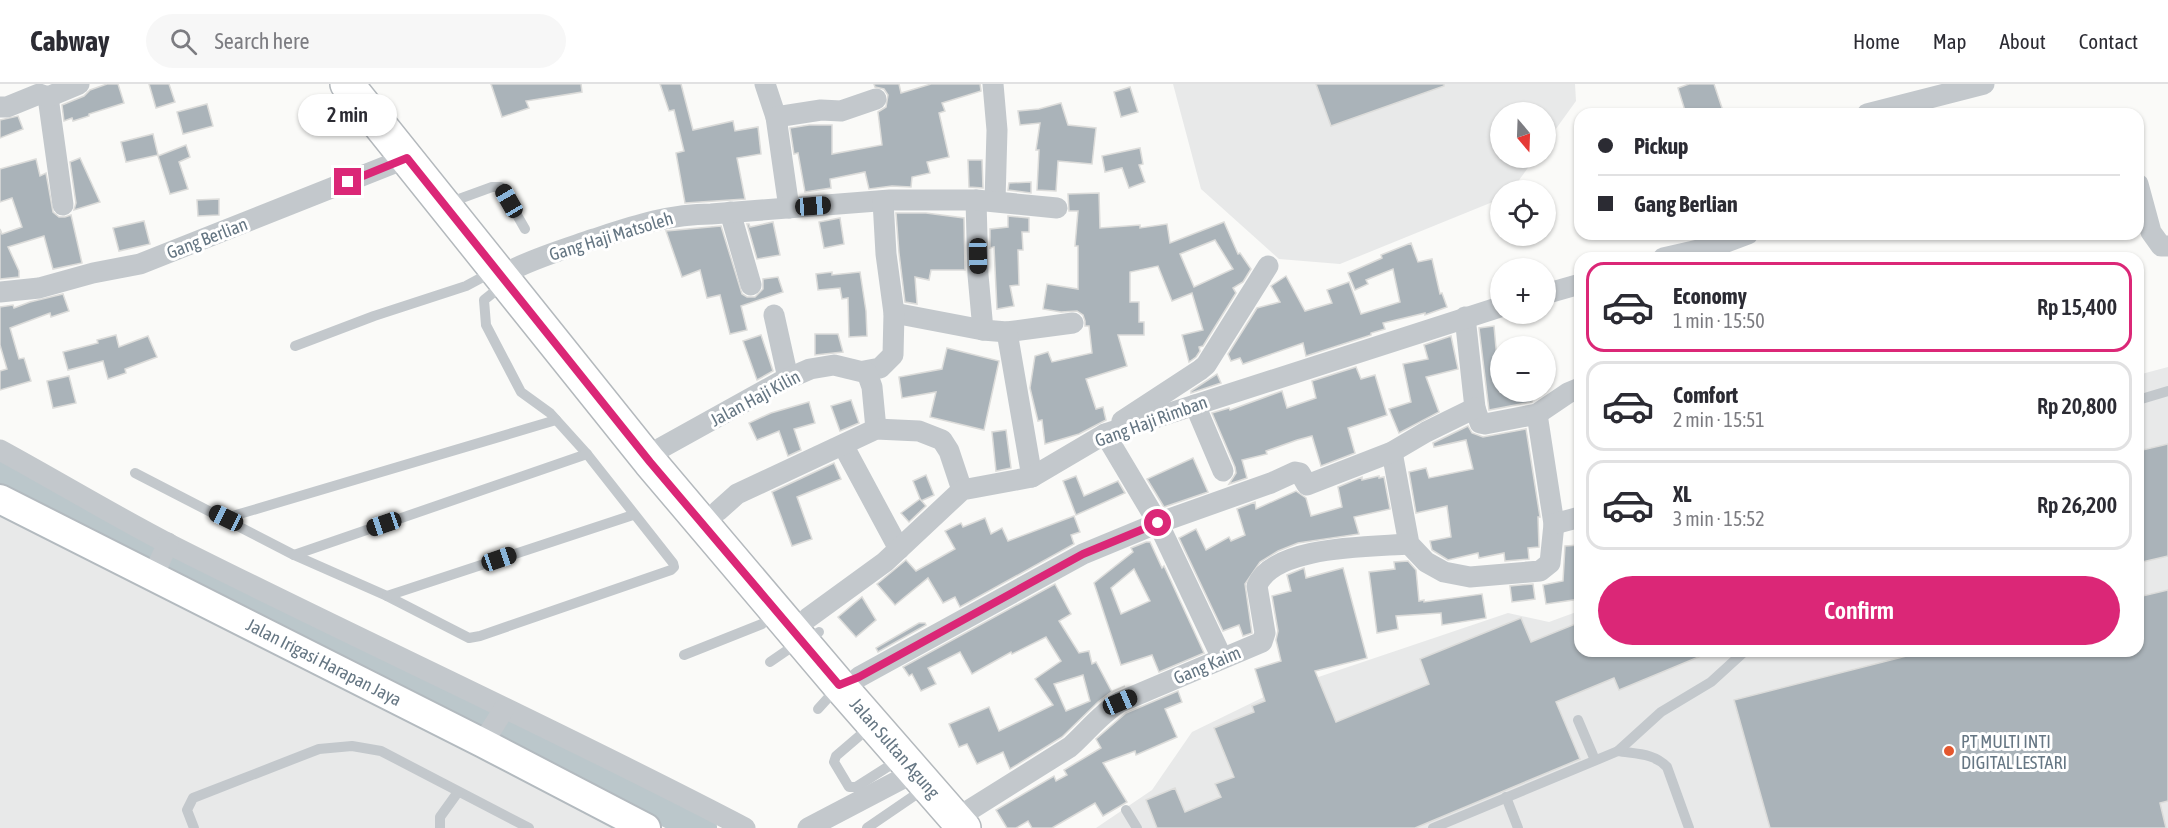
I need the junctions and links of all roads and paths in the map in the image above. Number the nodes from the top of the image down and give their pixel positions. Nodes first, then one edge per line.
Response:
1 (79, 84) edge
2 (347, 84) edge
3 (374, 84) edge
4 (765, 84) edge
5 (993, 84) edge
6 (1984, 84) edge
7 (48, 97) junction
8 (876, 99) dead end
9 (0, 107) edge
10 (1890, 108) edge
11 (776, 117) junction
12 (407, 158) junction
13 (459, 199) junction
14 (986, 200) junction
15 (884, 201) junction
16 (63, 205) dead end
17 (2144, 206) edge
18 (789, 208) junction
19 (1057, 208) dead end
20 (730, 212) junction
21 (525, 229) dead end
22 (1714, 240) edge
23 (2168, 246) edge
24 (1680, 252) edge
25 (1268, 266) dead end
26 (506, 273) junction
27 (751, 285) dead end
28 (1574, 286) edge
29 (1556, 291) edge
30 (0, 292) edge
31 (1490, 310) edge
32 (894, 313) junction
33 (774, 315) dead end
34 (1465, 317) junction
35 (1073, 323) dead end
36 (983, 330) junction
37 (1007, 332) junction
38 (295, 346) dead end
39 (864, 371) junction
40 (788, 378) junction
41 (1574, 390) edge
42 (2168, 391) edge
43 (2144, 398) edge
44 (1195, 405) junction
45 (1475, 408) junction
46 (1537, 414) junction
47 (556, 420) junction
48 (876, 429) junction
49 (1105, 434) junction
50 (843, 445) junction
51 (661, 448) junction
52 (0, 450) edge
53 (1392, 452) junction
54 (587, 454) junction
55 (1223, 471) dead end
56 (135, 473) dead end
57 (1032, 477) junction
58 (962, 490) junction
59 (0, 499) edge
60 (718, 512) junction
61 (633, 515) junction
62 (226, 518) junction
63 (1574, 519) edge
64 (1158, 523) junction
65 (1554, 524) junction
66 (1409, 544) junction
67 (899, 549) junction
68 (294, 555) junction
69 (160, 559) junction
70 (387, 596) junction
71 (800, 620) junction
72 (684, 655) dead end
73 (1738, 657) edge
74 (1222, 658) junction
75 (770, 662) dead end
76 (849, 681) junction
77 (818, 710) dead end
78 (1578, 720) dead end
79 (873, 723) junction
80 (495, 724) junction
81 (1618, 751) junction
82 (1595, 760) junction
83 (916, 772) junction
84 (458, 792) junction
85 (1506, 797) junction
86 (1126, 810) dead end
87 (963, 823) edge
88 (194, 828) edge
89 (440, 828) edge
90 (529, 828) edge
91 (646, 828) edge
92 (745, 828) edge
93 (808, 828) edge
94 (867, 828) edge
95 (1137, 828) edge
96 (1433, 828) edge
97 (1518, 828) edge
98 (1689, 828) edge

1 - 7 street
2 - 12 highway, Jalan Sultan Agung
3 - 13 highway, Jalan Sultan Agung
4 - 11 street
5 - 14 street
6 - 10 street
7 - 9 street
7 - 16 street
8 - 11 street
11 - 18 street
12 - 26 highway, Jalan Sultan Agung
12 - 30 street, Gang Berlian
13 - 21 lane
13 - 26 highway, Jalan Sultan Agung
14 - 15 street, Gang Haji Matsoleh
14 - 19 street, Gang Haji Matsoleh
14 - 36 street
15 - 18 street, Gang Haji Matsoleh
15 - 32 street
17 - 23 street
18 - 20 street, Gang Haji Matsoleh
20 - 26 street, Gang Haji Matsoleh
20 - 27 street
22 - 24 street
25 - 49 street
26 - 38 lane
26 - 47 lane
26 - 51 highway, Jalan Sultan Agung
26 - 71 highway, Jalan Sultan Agung
28 - 29 street
31 - 34 street, Gang Haji Rimban
32 - 36 street
32 - 39 street
33 - 40 street
34 - 44 street, Gang Haji Rimban
34 - 45 street
35 - 37 street
36 - 37 street
37 - 57 street
39 - 40 street, Jalan Haji Kilin
39 - 48 street
40 - 51 street, Jalan Haji Kilin
41 - 46 street
42 - 43 lane
44 - 49 street, Gang Haji Rimban
44 - 55 street
45 - 46 street
45 - 53 street
46 - 65 street
47 - 54 lane
47 - 62 lane
48 - 50 street
48 - 58 street
49 - 57 street, Gang Haji Rimban
49 - 64 street
50 - 60 street
50 - 67 street
51 - 60 highway, Jalan Sultan Agung
52 - 69 street
53 - 64 street
53 - 66 street
54 - 61 lane
54 - 68 lane
56 - 62 lane
57 - 58 street, Gang Haji Rimban
58 - 67 street
59 - 69 street, Jalan Irigasi Harapan Jaya
60 - 71 highway, Jalan Sultan Agung
61 - 70 lane
61 - 70 lane
62 - 68 lane
63 - 65 street
64 - 74 street
64 - 76 street
65 - 66 street
66 - 74 street, Gang Kaim
67 - 71 street
68 - 70 lane
69 - 80 street, Jalan Irigasi Harapan Jaya
69 - 80 street
71 - 72 lane
71 - 75 lane
71 - 76 highway, Jalan Sultan Agung
73 - 81 lane
74 - 87 street, Gang Kaim
76 - 77 lane
76 - 79 highway, Jalan Sultan Agung
76 - 87 highway, Jalan Sultan Agung
78 - 82 lane
79 - 83 highway, Jalan Sultan Agung
79 - 83 lane
80 - 91 street, Jalan Irigasi Harapan Jaya
80 - 92 street
81 - 82 lane
81 - 98 lane
82 - 85 lane
83 - 87 highway, Jalan Sultan Agung
83 - 93 street
83 - 94 lane
84 - 88 lane
84 - 89 lane
84 - 90 lane
85 - 96 lane
85 - 97 lane
86 - 95 lane

